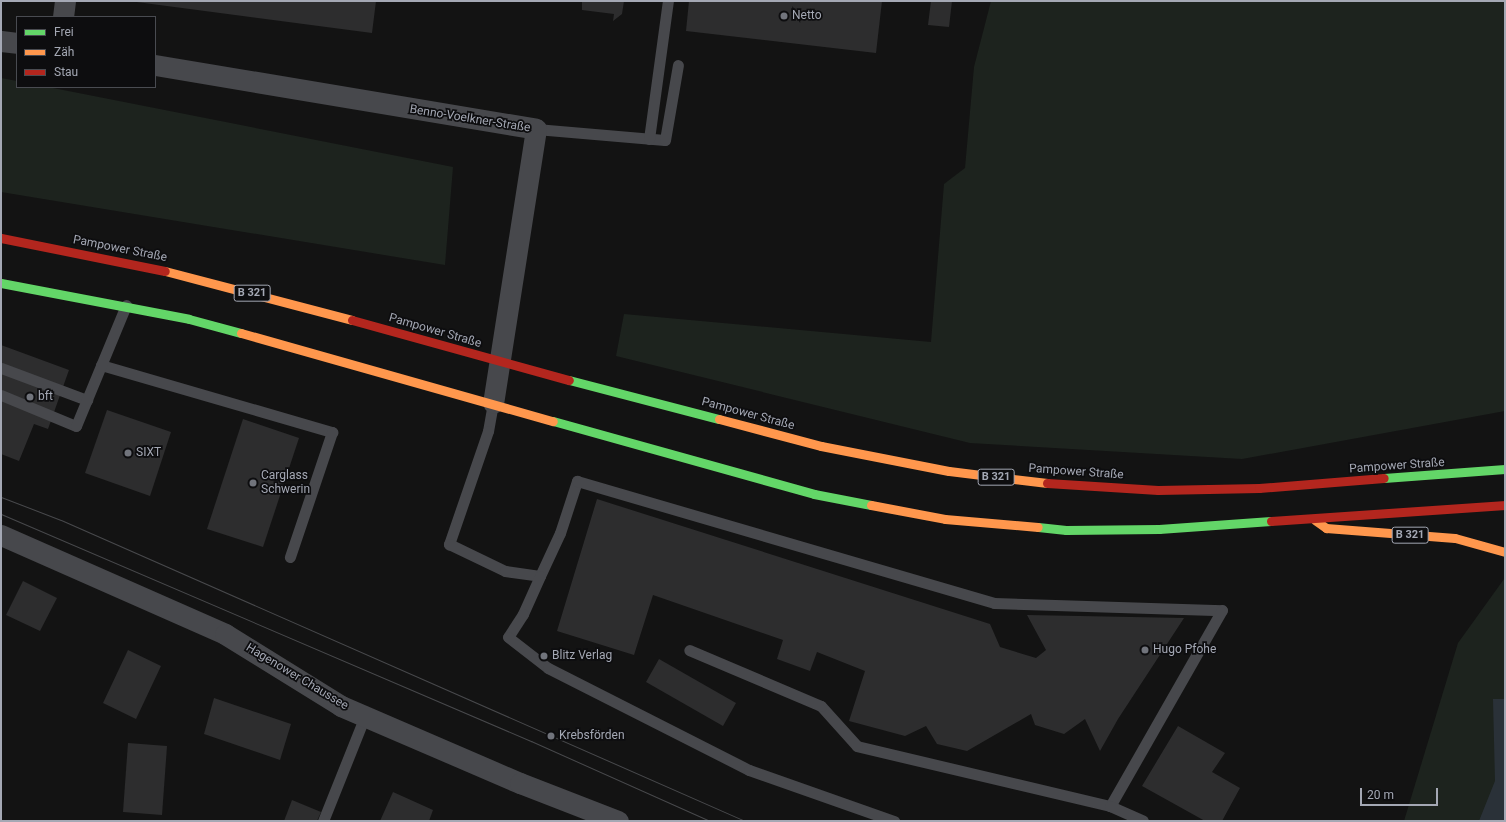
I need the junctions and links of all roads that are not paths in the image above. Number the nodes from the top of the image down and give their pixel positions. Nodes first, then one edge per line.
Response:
1 (65, 1) edge
2 (668, 1) edge
3 (63, 16) edge
4 (1, 41) edge
5 (16, 43) edge
6 (156, 65) edge
7 (678, 65) dead end
8 (536, 129) junction
9 (649, 139) junction
10 (1, 238) edge
11 (1, 283) edge
12 (126, 305) junction
13 (500, 361) junction
14 (102, 365) junction
15 (1, 368) edge
16 (1, 395) edge
17 (87, 400) junction
18 (493, 403) junction
19 (1505, 469) edge
20 (1505, 505) edge
21 (1315, 520) junction
22 (1, 535) edge
23 (1505, 552) edge
24 (290, 558) dead end
25 (540, 576) junction
26 (689, 650) dead end
27 (365, 716) junction
28 (1110, 806) junction
29 (323, 821) edge
30 (618, 821) edge
31 (894, 821) edge
32 (1143, 821) edge

1 - 3 street
2 - 9 lane
4 - 5 street
6 - 8 street, Benno-Voelkner-Straße
7 - 9 lane
8 - 9 lane
8 - 13 street, Benno-Voelkner-Straße
10 - 13 main road, Pampower Straße / B 321
11 - 12 main road, B 321
12 - 14 lane
12 - 18 main road, B 321
13 - 18 street, Benno-Voelkner-Straße
13 - 19 main road, Pampower Straße / B 321
14 - 17 lane
14 - 24 lane
15 - 17 lane
16 - 17 lane
18 - 21 main road, B 321
18 - 25 lane
20 - 21 main road, B 321
21 - 23 main road, B 321
22 - 27 street, Hagenower Chaussee
25 - 28 lane
25 - 31 lane
26 - 28 lane
27 - 29 lane
27 - 30 street, Hagenower Chaussee
28 - 32 lane

